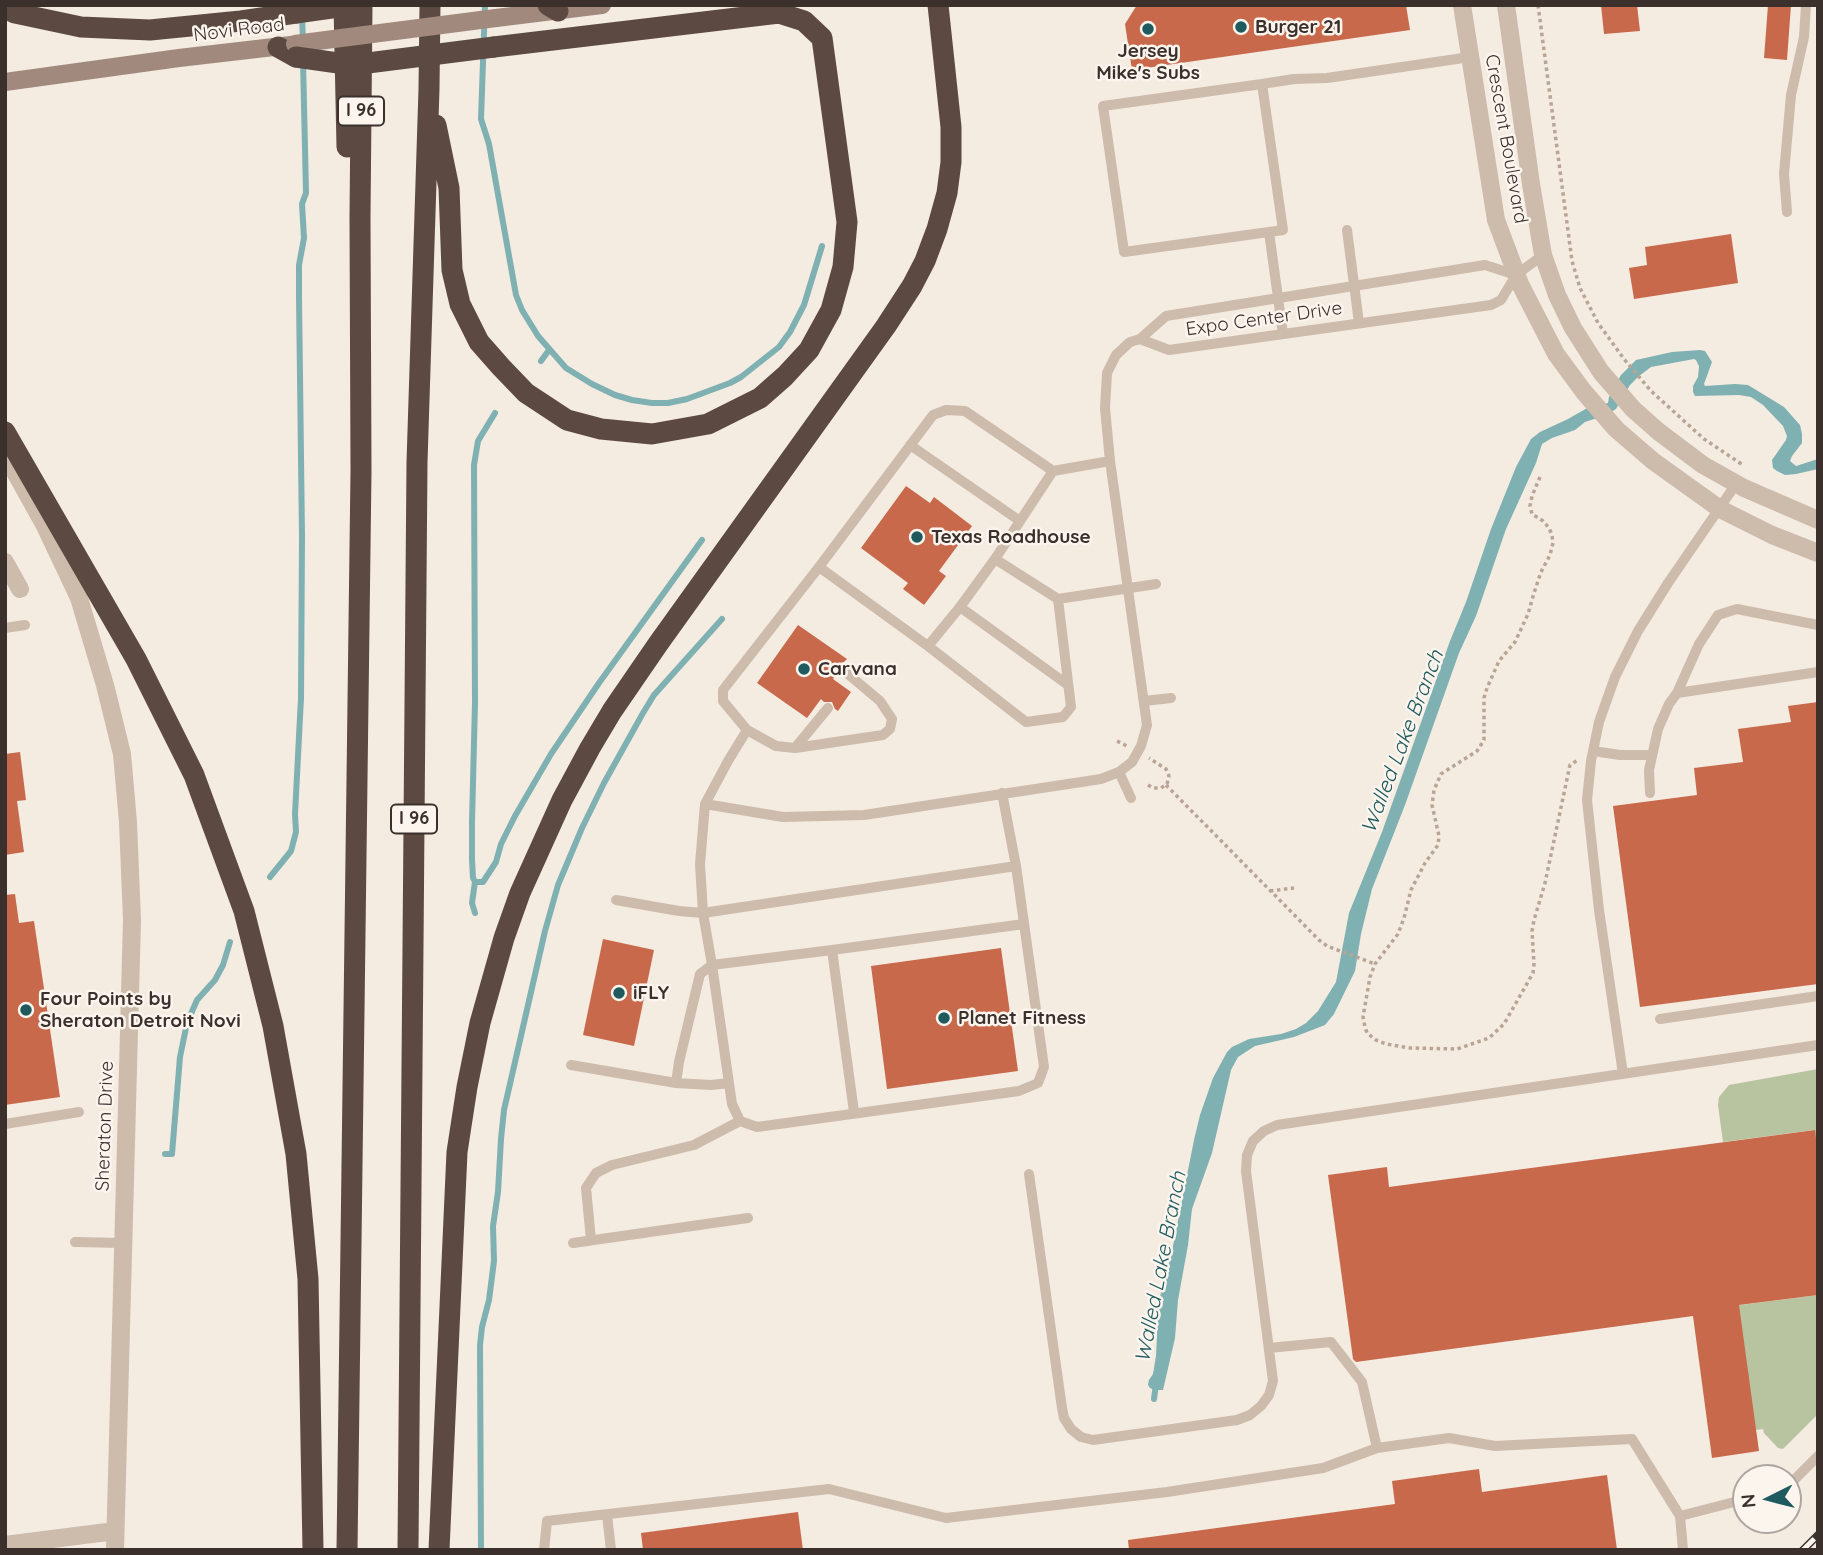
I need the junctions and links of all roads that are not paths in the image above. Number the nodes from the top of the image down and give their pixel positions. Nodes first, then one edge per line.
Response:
1 (344, 5) edge
2 (353, 5) edge
3 (362, 5) edge
4 (430, 5) edge
5 (602, 5) edge
6 (938, 5) edge
7 (1462, 5) edge
8 (1506, 5) edge
9 (1805, 5) edge
10 (5, 8) edge
11 (553, 8) edge
12 (289, 49) junction
13 (1470, 57) junction
14 (5, 82) edge
15 (1262, 84) junction
16 (429, 89) junction
17 (1787, 212) dead end
18 (360, 217) junction
19 (1347, 230) dead end
20 (1269, 232) junction
21 (1544, 255) junction
22 (1517, 275) junction
23 (1354, 285) junction
24 (1279, 298) junction
25 (1359, 323) junction
26 (1283, 334) junction
27 (1140, 339) junction
28 (5, 432) edge
29 (910, 445) junction
30 (5, 454) edge
31 (1110, 461) junction
32 (1053, 471) junction
33 (1737, 484) junction
34 (1720, 509) junction
35 (1818, 520) edge
36 (1020, 521) junction
37 (1818, 553) edge
38 (995, 559) junction
39 (5, 562) edge
40 (819, 567) junction
41 (1156, 584) dead end
42 (1127, 588) junction
43 (20, 589) dead end
44 (1058, 599) junction
45 (960, 607) junction
46 (25, 625) dead end
47 (1818, 625) edge
48 (5, 628) edge
49 (928, 646) junction
50 (842, 669) dead end
51 (1818, 672) edge
52 (1068, 685) junction
53 (1677, 693) junction
54 (1171, 698) dead end
55 (1144, 701) junction
56 (828, 708) dead end
57 (747, 730) junction
58 (795, 748) junction
59 (1593, 751) junction
60 (1653, 755) junction
61 (1119, 772) junction
62 (1002, 793) junction
63 (1650, 793) dead end
64 (1131, 797) dead end
65 (705, 804) junction
66 (1016, 866) junction
67 (616, 900) dead end
68 (703, 912) junction
69 (1024, 924) junction
70 (832, 950) junction
71 (712, 965) junction
72 (1818, 996) edge
73 (1660, 1019) dead end
74 (1818, 1045) edge
75 (571, 1065) dead end
76 (1623, 1074) junction
77 (676, 1083) junction
78 (729, 1083) junction
79 (79, 1112) dead end
80 (855, 1112) junction
81 (740, 1121) junction
82 (5, 1124) edge
83 (1029, 1174) dead end
84 (748, 1218) dead end
85 (591, 1240) junction
86 (75, 1242) dead end
87 (123, 1243) junction
88 (573, 1243) dead end
89 (1269, 1348) junction
90 (1377, 1448) junction
91 (1818, 1455) edge
92 (1802, 1472) edge
93 (1732, 1503) edge
94 (607, 1515) junction
95 (1680, 1516) junction
96 (115, 1531) junction
97 (5, 1545) edge
98 (115, 1550) edge
99 (313, 1550) edge
100 (347, 1550) edge
101 (408, 1550) edge
102 (439, 1550) edge
103 (544, 1550) edge
104 (611, 1550) edge
105 (1683, 1550) edge

1 - 18 highway
2 - 10 highway, bridge
3 - 18 highway, I 96
4 - 16 highway, I 96
5 - 11 main road, Novi Road
6 - 102 highway
7 - 13 street, Crescent Boulevard
8 - 21 street, Crescent Boulevard
9 - 17 lane
11 - 12 main road, Novi Road, bridge
12 - 14 main road, Novi Road
12 - 16 highway, bridge
13 - 15 lane
13 - 22 street, Crescent Boulevard
15 - 20 lane
15 - 20 lane
16 - 101 highway, I 96
18 - 100 highway, I 96
19 - 23 lane
20 - 24 lane
21 - 22 lane, Expo Center Drive
21 - 33 street, Crescent Boulevard
22 - 23 lane, Expo Center Drive
22 - 25 lane, Expo Center Drive
22 - 34 street, Crescent Boulevard
23 - 24 lane, Expo Center Drive
23 - 25 lane
24 - 26 lane
24 - 27 lane, Expo Center Drive
25 - 26 lane, Expo Center Drive
26 - 27 lane, Expo Center Drive
27 - 31 lane
28 - 99 highway
29 - 32 lane
29 - 36 lane
29 - 40 lane
30 - 87 street, Sheraton Drive
31 - 32 lane
31 - 42 lane
32 - 36 lane
33 - 34 lane
33 - 35 street, Crescent Boulevard
34 - 37 street, Crescent Boulevard
34 - 59 lane
36 - 38 lane
38 - 44 lane
38 - 45 lane
39 - 43 street
40 - 49 lane
40 - 57 lane
41 - 42 lane
42 - 44 lane
42 - 55 lane
44 - 52 lane
45 - 49 lane
45 - 52 lane
46 - 48 lane
47 - 53 lane
49 - 52 lane
50 - 58 lane
51 - 53 lane
53 - 60 lane
54 - 55 lane
55 - 61 lane
56 - 58 lane
57 - 58 lane
57 - 65 lane
59 - 60 lane
59 - 76 lane
60 - 63 lane
61 - 62 lane
61 - 64 lane
62 - 65 lane
62 - 66 lane
65 - 68 lane
66 - 68 lane
66 - 69 lane
67 - 68 lane
68 - 71 lane
69 - 70 lane
69 - 80 lane
70 - 71 lane
70 - 80 lane
71 - 77 lane
71 - 78 lane
72 - 73 lane
74 - 76 lane
75 - 77 lane
76 - 89 lane
77 - 78 lane
78 - 81 lane
79 - 82 lane
80 - 81 lane
81 - 85 lane
83 - 89 lane
84 - 85 lane
85 - 88 lane
86 - 87 lane
87 - 96 street, Sheraton Drive
89 - 90 lane
90 - 94 lane
90 - 95 lane
91 - 92 lane
93 - 95 lane
94 - 103 lane
94 - 104 lane
95 - 105 lane
96 - 97 street
96 - 98 street, Sheraton Drive

